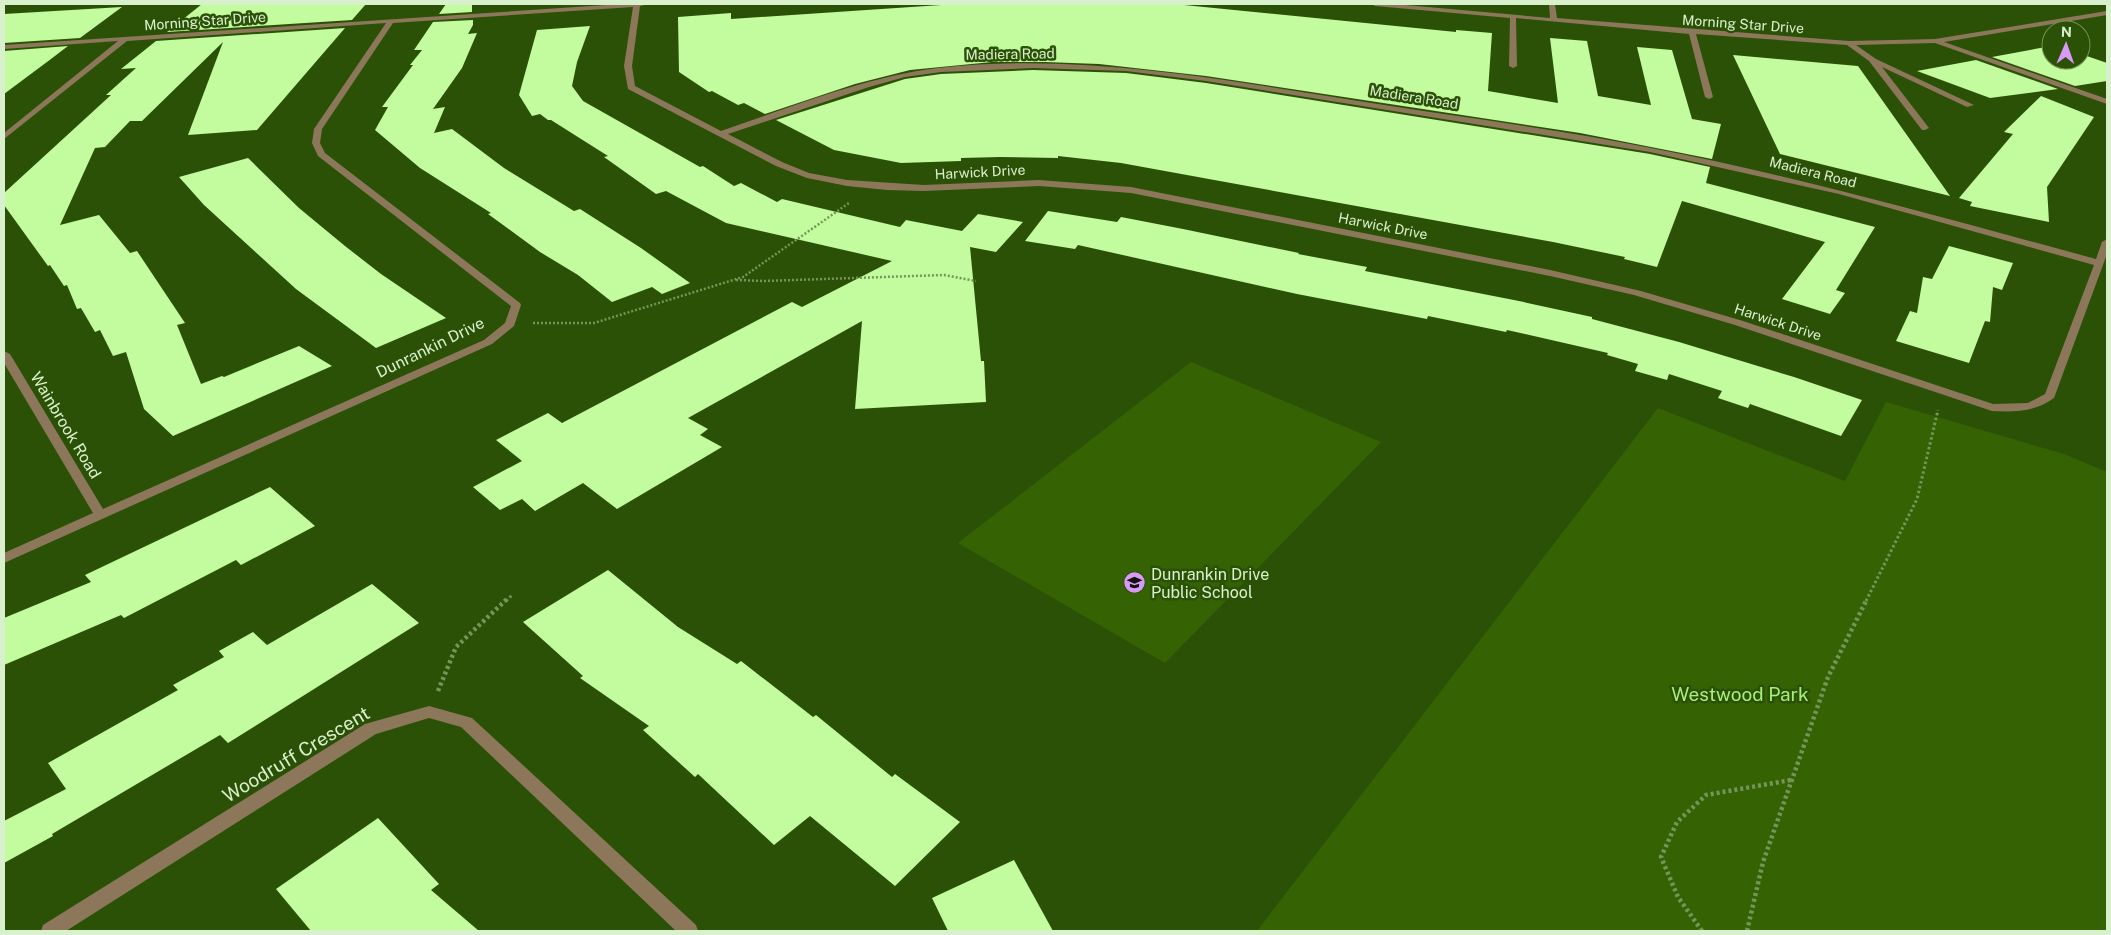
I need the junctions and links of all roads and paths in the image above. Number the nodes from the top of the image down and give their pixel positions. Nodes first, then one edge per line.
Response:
1 (637, 4) edge
2 (646, 4) edge
3 (1375, 4) edge
4 (1552, 4) edge
5 (2107, 13) edge
6 (1513, 16) junction
7 (1554, 20) junction
8 (391, 21) junction
9 (1692, 32) junction
10 (124, 39) junction
11 (1935, 41) junction
12 (1849, 43) junction
13 (4, 47) edge
14 (1872, 59) junction
15 (1513, 66) dead end
16 (1709, 97) dead end
17 (2107, 102) edge
18 (1970, 105) dead end
19 (1924, 128) dead end
20 (720, 134) junction
21 (4, 137) edge
22 (868, 185) junction
23 (2107, 242) edge
24 (2099, 263) junction
25 (733, 280) junction
26 (976, 281) dead end
27 (510, 324) junction
28 (4, 354) edge
29 (1947, 391) junction
30 (100, 514) junction
31 (4, 558) edge
32 (512, 595) dead end
33 (429, 712) junction
34 (1792, 780) junction
35 (50, 931) edge
36 (689, 931) edge
37 (1702, 931) edge
38 (1747, 931) edge

1 - 2 street, Morning Star Drive
1 - 8 street, Morning Star Drive
1 - 20 street, Harwick Drive
3 - 6 street, Morning Star Drive
4 - 7 street
5 - 11 street, Morning Star Drive
6 - 7 street, Morning Star Drive
6 - 15 street
7 - 9 street, Morning Star Drive
8 - 10 street, Morning Star Drive
8 - 27 street, Dunrankin Drive
9 - 12 street, Morning Star Drive
9 - 16 street
10 - 13 street, Morning Star Drive
10 - 21 street
11 - 12 street, Morning Star Drive
11 - 17 street
12 - 14 street
14 - 18 street
14 - 19 street
20 - 22 street, Harwick Drive
20 - 24 street, Madiera Road
22 - 25 path
22 - 29 street, Harwick Drive
23 - 24 street, Harwick Drive
24 - 29 street, Harwick Drive
25 - 26 path
25 - 27 path
27 - 30 street, Dunrankin Drive
28 - 30 street, Wainbrook Road
29 - 34 path
30 - 31 street, Dunrankin Drive
32 - 33 path
33 - 35 street, Woodruff Crescent
33 - 36 street
34 - 37 path
34 - 38 path

